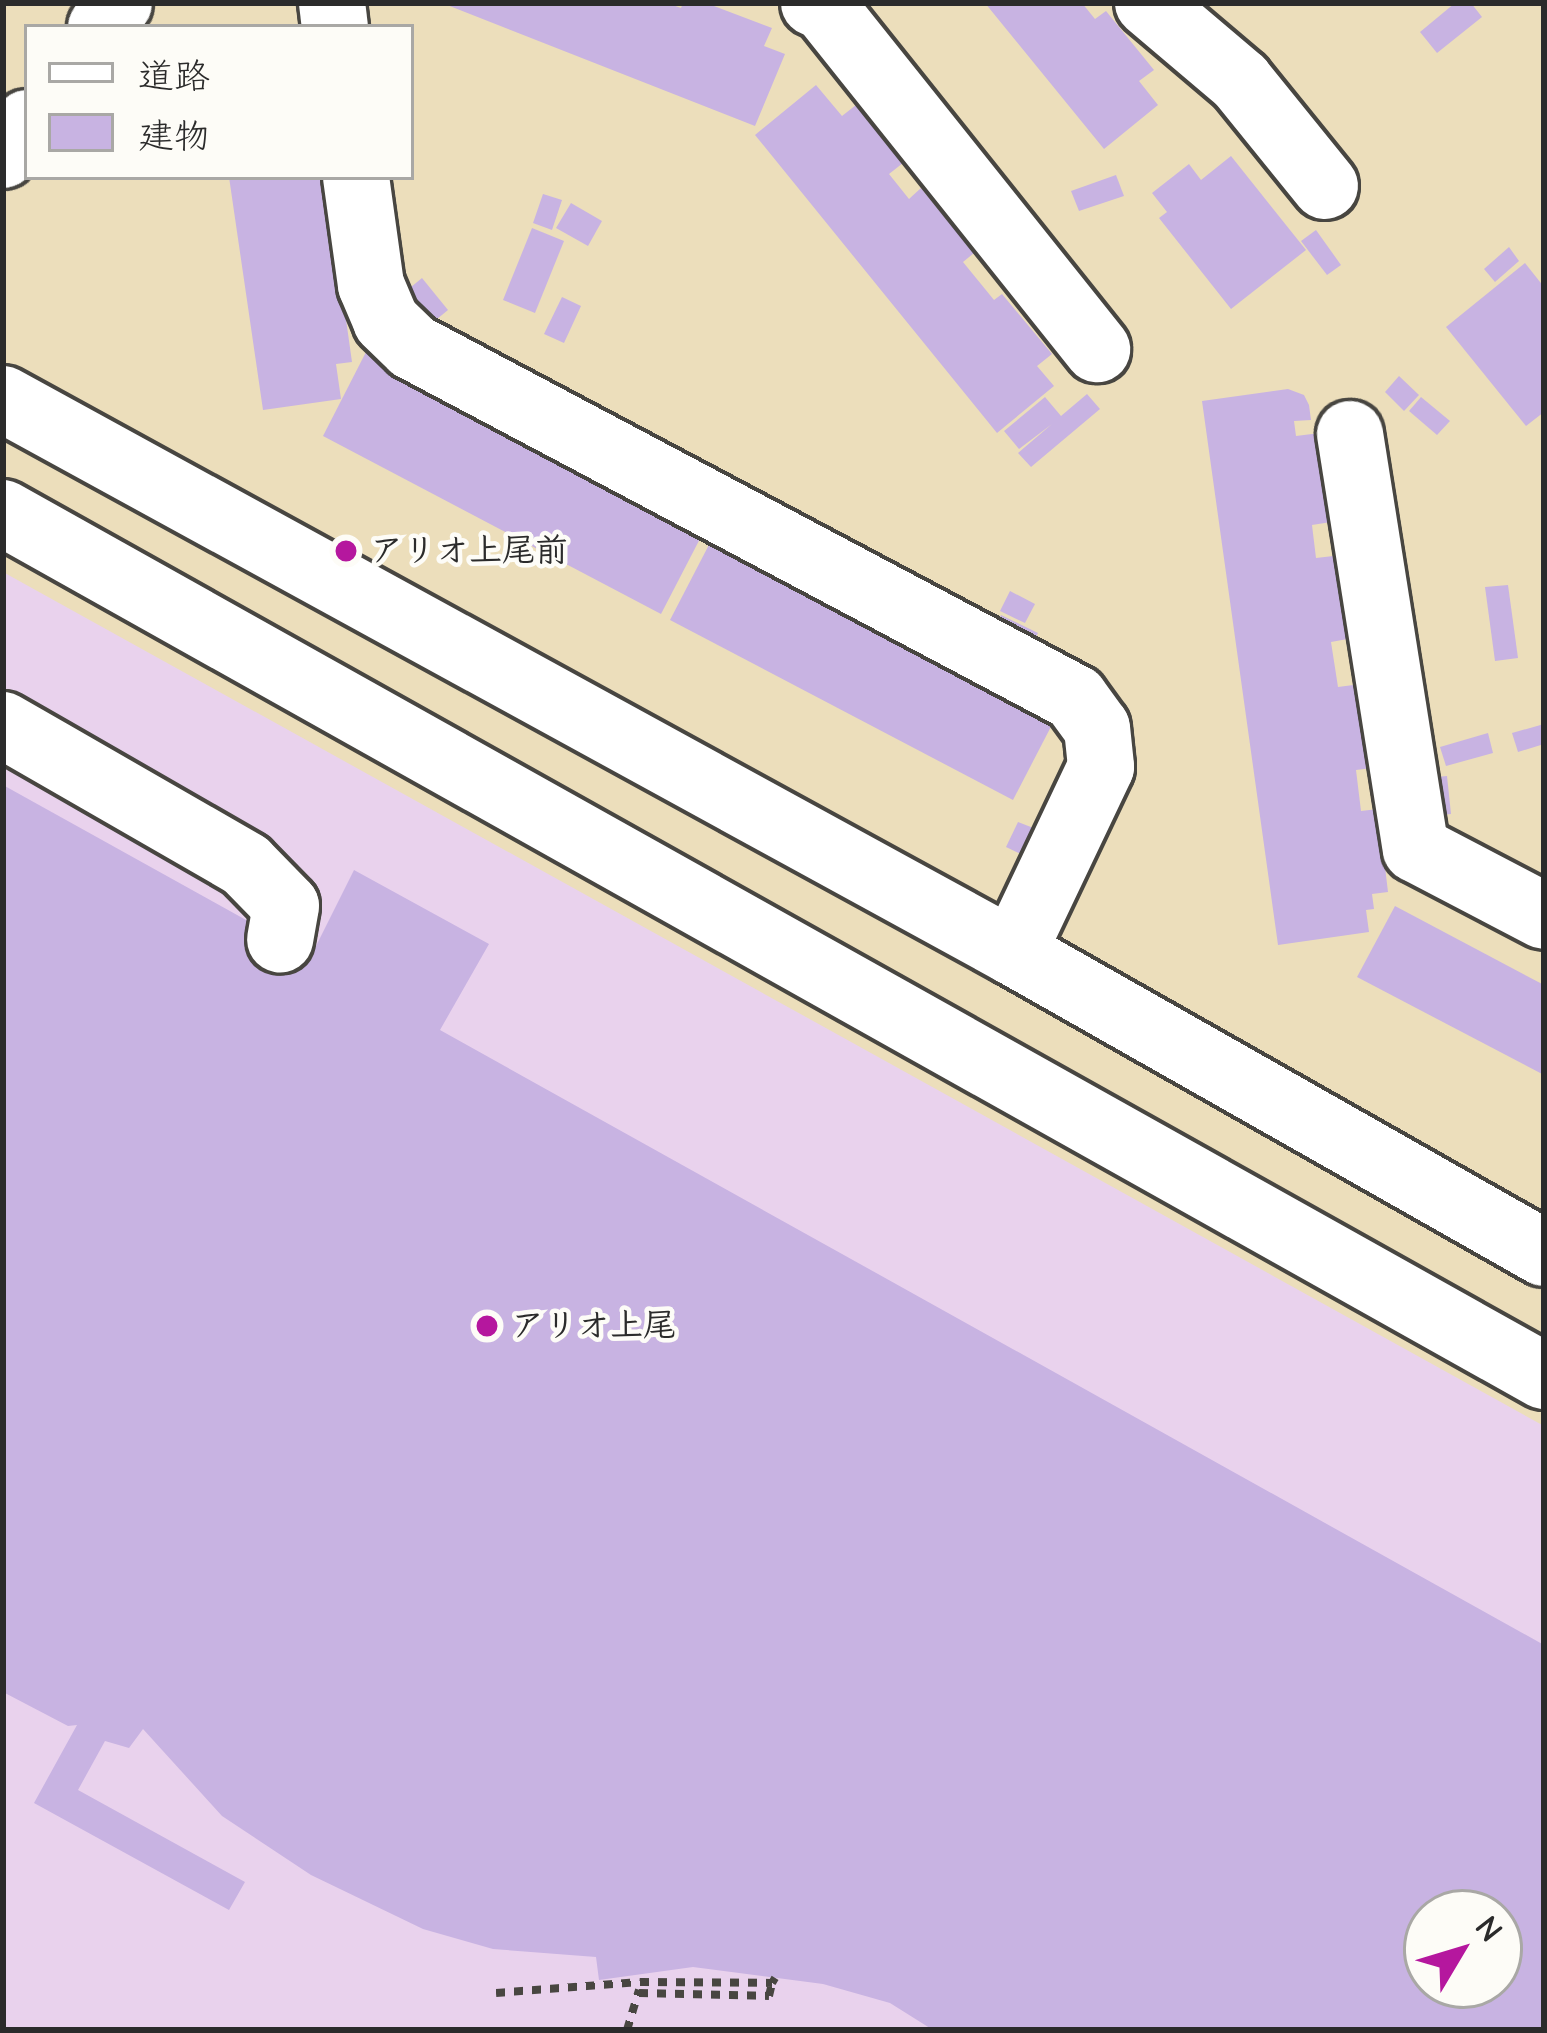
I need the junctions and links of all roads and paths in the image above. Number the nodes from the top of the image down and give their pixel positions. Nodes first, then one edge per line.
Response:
1 (814, 3) edge
2 (1148, 3) edge
3 (24, 127) edge
4 (3, 155) edge
5 (356, 180) edge
6 (1325, 186) dead end
7 (1096, 349) dead end
8 (3, 399) edge
9 (1350, 434) dead end
10 (3, 513) edge
11 (3, 725) edge
12 (3, 758) edge
13 (220, 906) dead end
14 (1544, 916) edge
15 (280, 940) dead end
16 (1013, 952) junction
17 (1544, 1252) edge
18 (1544, 1376) edge
19 (639, 1988) junction
20 (496, 1993) dead end
21 (628, 2030) edge

1 - 7 street
2 - 6 street
3 - 4 street
5 - 16 street
8 - 16 street
9 - 14 street
10 - 18 street
11 - 15 street
12 - 13 street
16 - 17 street
19 - 19 path
19 - 20 path
19 - 21 path

